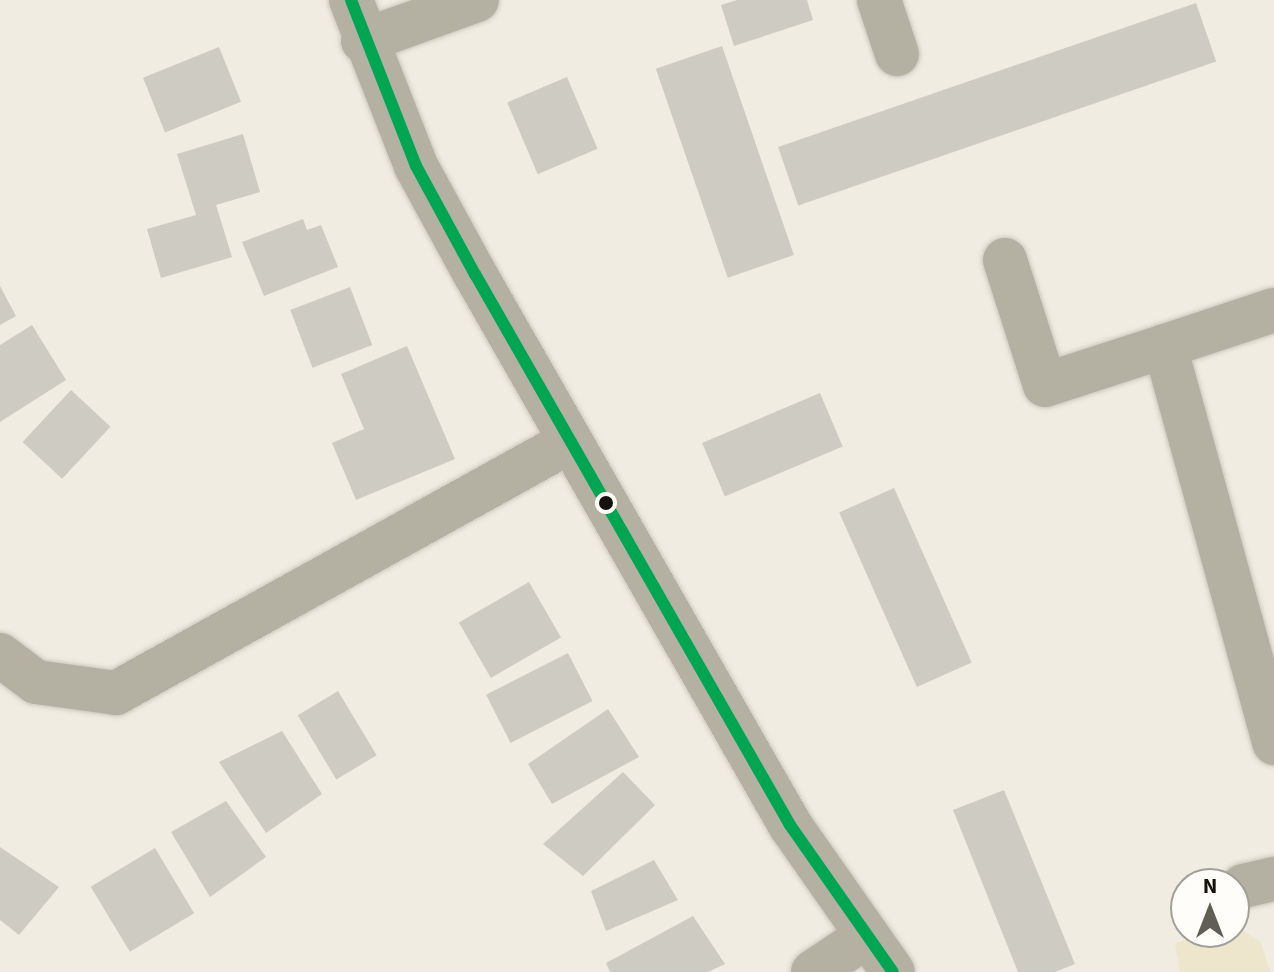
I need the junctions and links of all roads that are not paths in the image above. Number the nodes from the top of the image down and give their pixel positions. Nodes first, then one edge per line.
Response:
1 (351, 0) edge
2 (477, 0) edge
3 (889, 3) edge
4 (363, 41) junction
5 (897, 54) dead end
6 (1005, 260) dead end
7 (1274, 310) edge
8 (1165, 346) junction
9 (569, 442) junction
10 (0, 655) edge
11 (1274, 743) edge
12 (867, 936) junction
13 (813, 972) edge
14 (893, 972) edge

1 - 4 street
2 - 4 street
3 - 5 street
4 - 9 street
6 - 8 street
7 - 8 street
8 - 11 street
9 - 10 street
9 - 12 street
12 - 13 street
12 - 14 street

